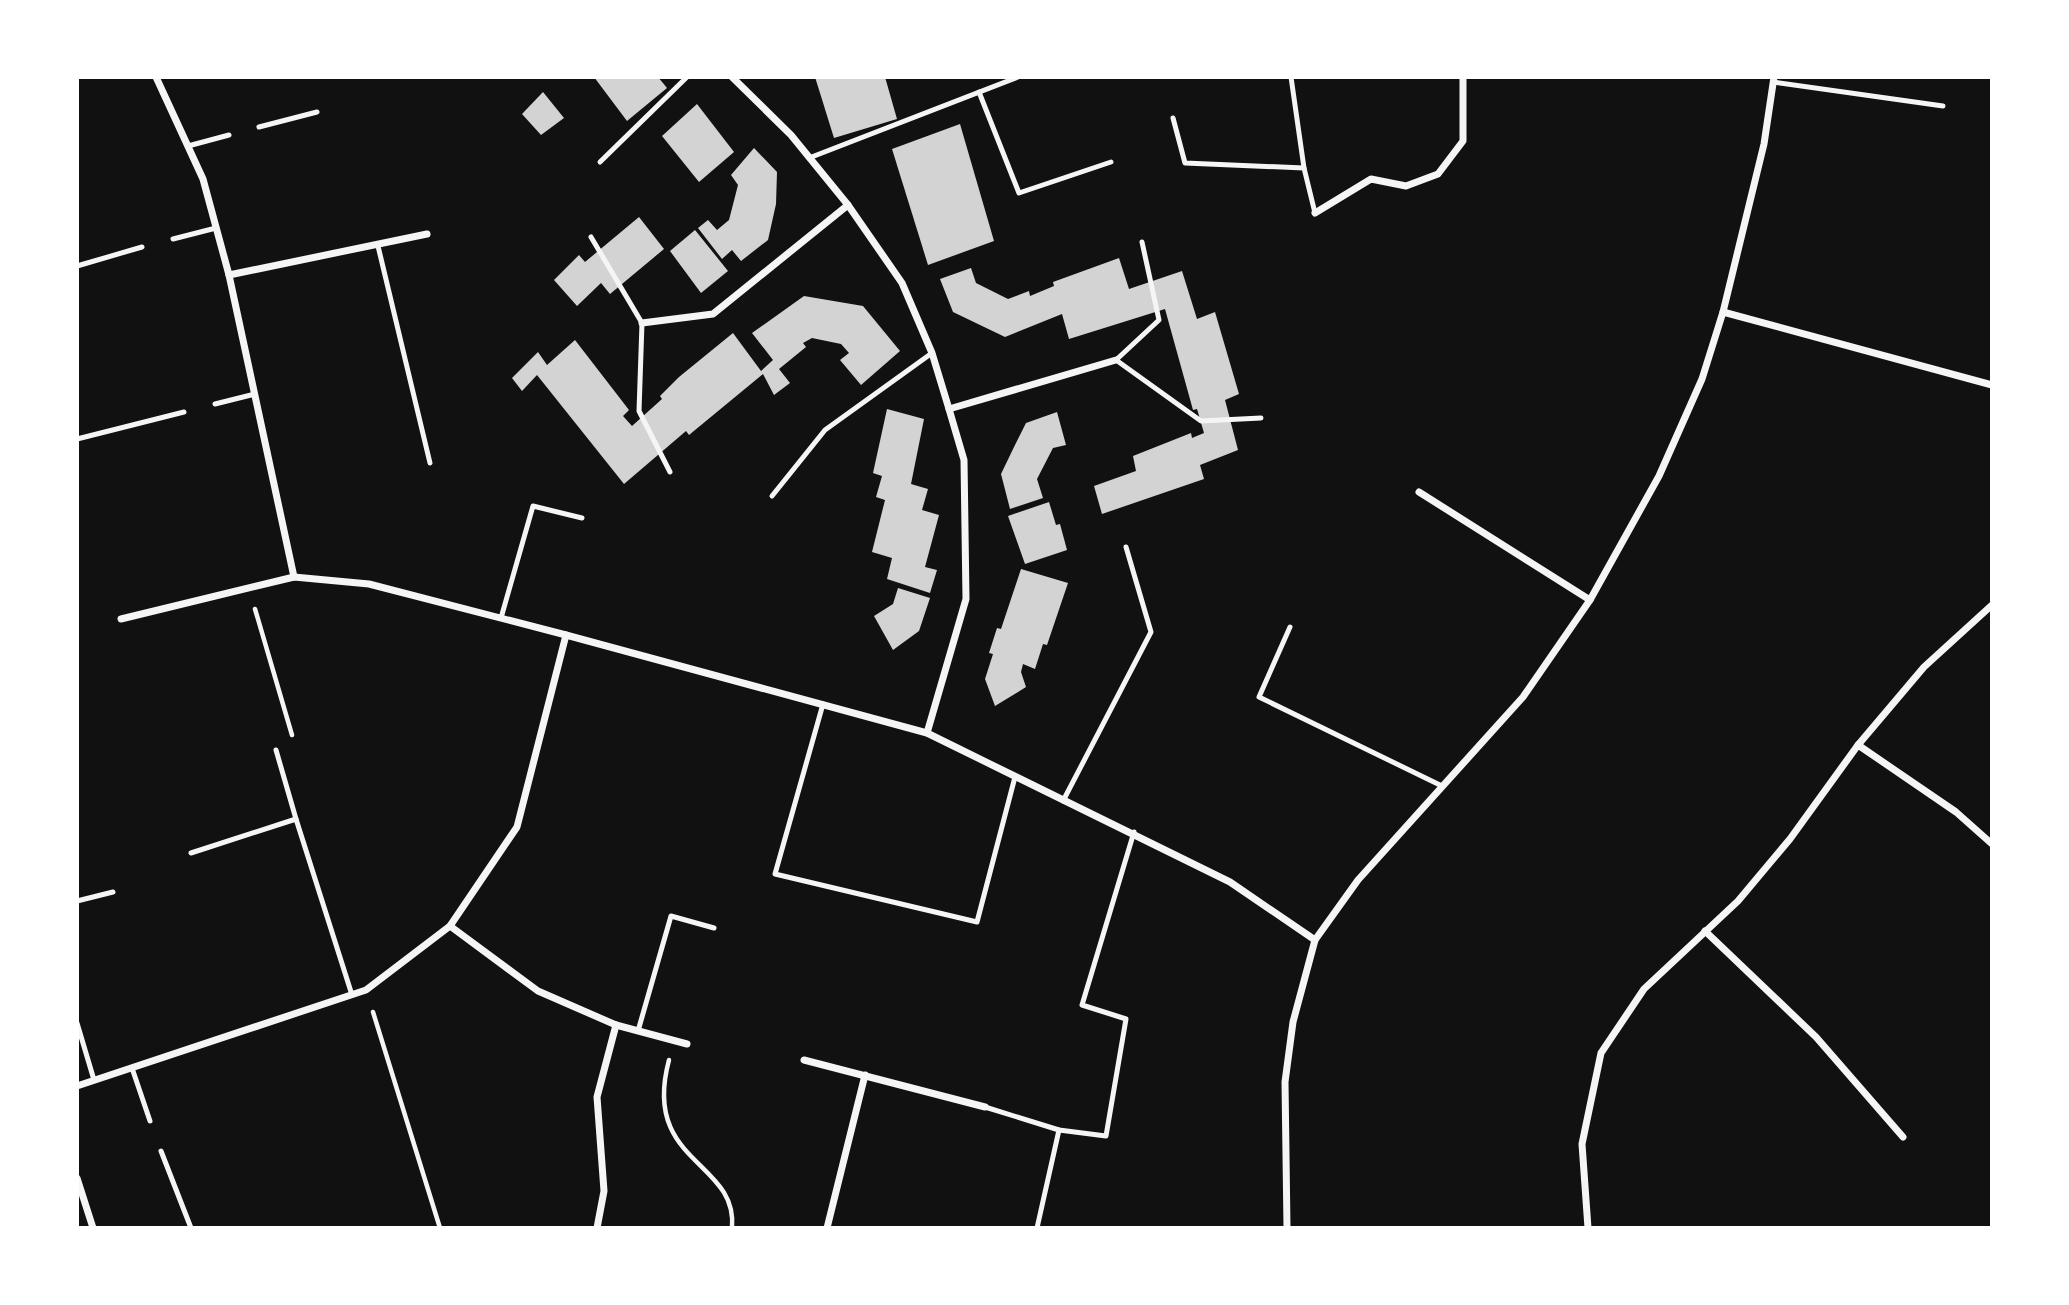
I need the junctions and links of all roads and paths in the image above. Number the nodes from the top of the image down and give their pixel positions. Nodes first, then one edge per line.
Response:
1 (156, 77) edge
2 (687, 77) edge
3 (732, 77) edge
4 (1018, 77) edge
5 (1291, 77) edge
6 (1463, 77) edge
7 (1774, 79) edge
8 (979, 92) junction
9 (1943, 106) dead end
10 (317, 112) dead end
11 (1173, 118) dead end
12 (259, 127) dead end
13 (229, 135) dead end
14 (188, 146) junction
15 (809, 158) junction
16 (600, 162) dead end
17 (1111, 162) dead end
18 (1304, 168) junction
19 (848, 205) junction
20 (1315, 213) joint
21 (216, 228) junction
22 (427, 234) dead end
23 (592, 237) dead end
24 (173, 239) dead end
25 (1142, 242) dead end
26 (378, 246) junction
27 (142, 247) dead end
28 (77, 266) edge
29 (229, 275) junction
30 (1723, 312) junction
31 (642, 323) junction
32 (932, 353) junction
33 (1116, 360) junction
34 (1992, 385) edge
35 (255, 394) junction
36 (215, 404) dead end
37 (948, 409) junction
38 (184, 412) dead end
39 (1261, 418) dead end
40 (77, 439) edge
41 (430, 463) dead end
42 (670, 472) dead end
43 (1419, 492) dead end
44 (772, 496) dead end
45 (582, 518) dead end
46 (1126, 547) dead end
47 (294, 577) junction
48 (1590, 600) junction
49 (1992, 605) edge
50 (501, 618) junction
51 (121, 619) dead end
52 (1290, 627) dead end
53 (566, 635) junction
54 (823, 705) junction
55 (927, 733) junction
56 (1858, 745) junction
57 (276, 750) dead end
58 (1015, 777) junction
59 (1442, 786) junction
60 (1063, 801) junction
61 (296, 819) junction
62 (1134, 832) junction
63 (1992, 844) edge
64 (191, 853) dead end
65 (113, 892) dead end
66 (77, 901) edge
67 (450, 926) junction
68 (714, 928) dead end
69 (1705, 931) junction
70 (1315, 940) junction
71 (352, 995) junction
72 (77, 1023) edge
73 (616, 1025) junction
74 (639, 1031) junction
75 (675, 1041) junction
76 (687, 1044) dead end
77 (804, 1060) dead end
78 (132, 1068) junction
79 (865, 1075) junction
80 (94, 1080) junction
81 (77, 1086) edge
82 (985, 1107) joint
83 (150, 1121) dead end
84 (1059, 1130) junction
85 (1903, 1136) dead end
86 (161, 1151) dead end
87 (77, 1178) edge
88 (93, 1228) edge
89 (191, 1228) edge
90 (597, 1228) edge
91 (732, 1228) edge
92 (827, 1228) edge
93 (1037, 1228) edge
94 (1287, 1228) edge
95 (1588, 1228) edge

1 - 14 street
2 - 16 lane
3 - 15 street
4 - 8 lane
5 - 18 lane
6 - 20 street
7 - 9 lane
7 - 30 street
8 - 15 lane
8 - 17 lane
10 - 12 lane
11 - 18 lane
13 - 14 lane
14 - 21 street
15 - 19 street
18 - 20 lane
19 - 31 street
19 - 32 street
21 - 24 lane
21 - 29 street
22 - 26 street
23 - 31 lane
25 - 33 lane
26 - 29 street
26 - 41 lane
27 - 28 lane
29 - 35 street
30 - 34 street
30 - 48 street
31 - 42 lane
32 - 37 street
32 - 44 lane
33 - 37 street
33 - 39 lane
35 - 36 lane
35 - 47 street
37 - 55 street
38 - 40 lane
43 - 48 street
45 - 50 lane
46 - 60 lane
47 - 50 street
47 - 51 street
48 - 59 street
49 - 56 street
50 - 53 street
52 - 59 lane
53 - 54 street
53 - 67 street
54 - 55 street
54 - 58 lane
55 - 58 street
56 - 63 street
56 - 69 street
57 - 61 lane
58 - 60 street
59 - 70 street
60 - 62 street
61 - 64 lane
61 - 71 lane
62 - 70 street
62 - 84 lane
65 - 66 lane
67 - 71 street
67 - 73 street
68 - 74 lane
69 - 85 street
69 - 95 street
70 - 94 street
71 - 78 street
72 - 80 lane
73 - 74 street
73 - 90 street
74 - 75 street
75 - 76 street
75 - 91 path
77 - 79 street
78 - 80 street
78 - 83 lane
79 - 82 street
79 - 92 street
80 - 81 street
82 - 84 lane
84 - 93 lane
86 - 89 lane
87 - 88 street

